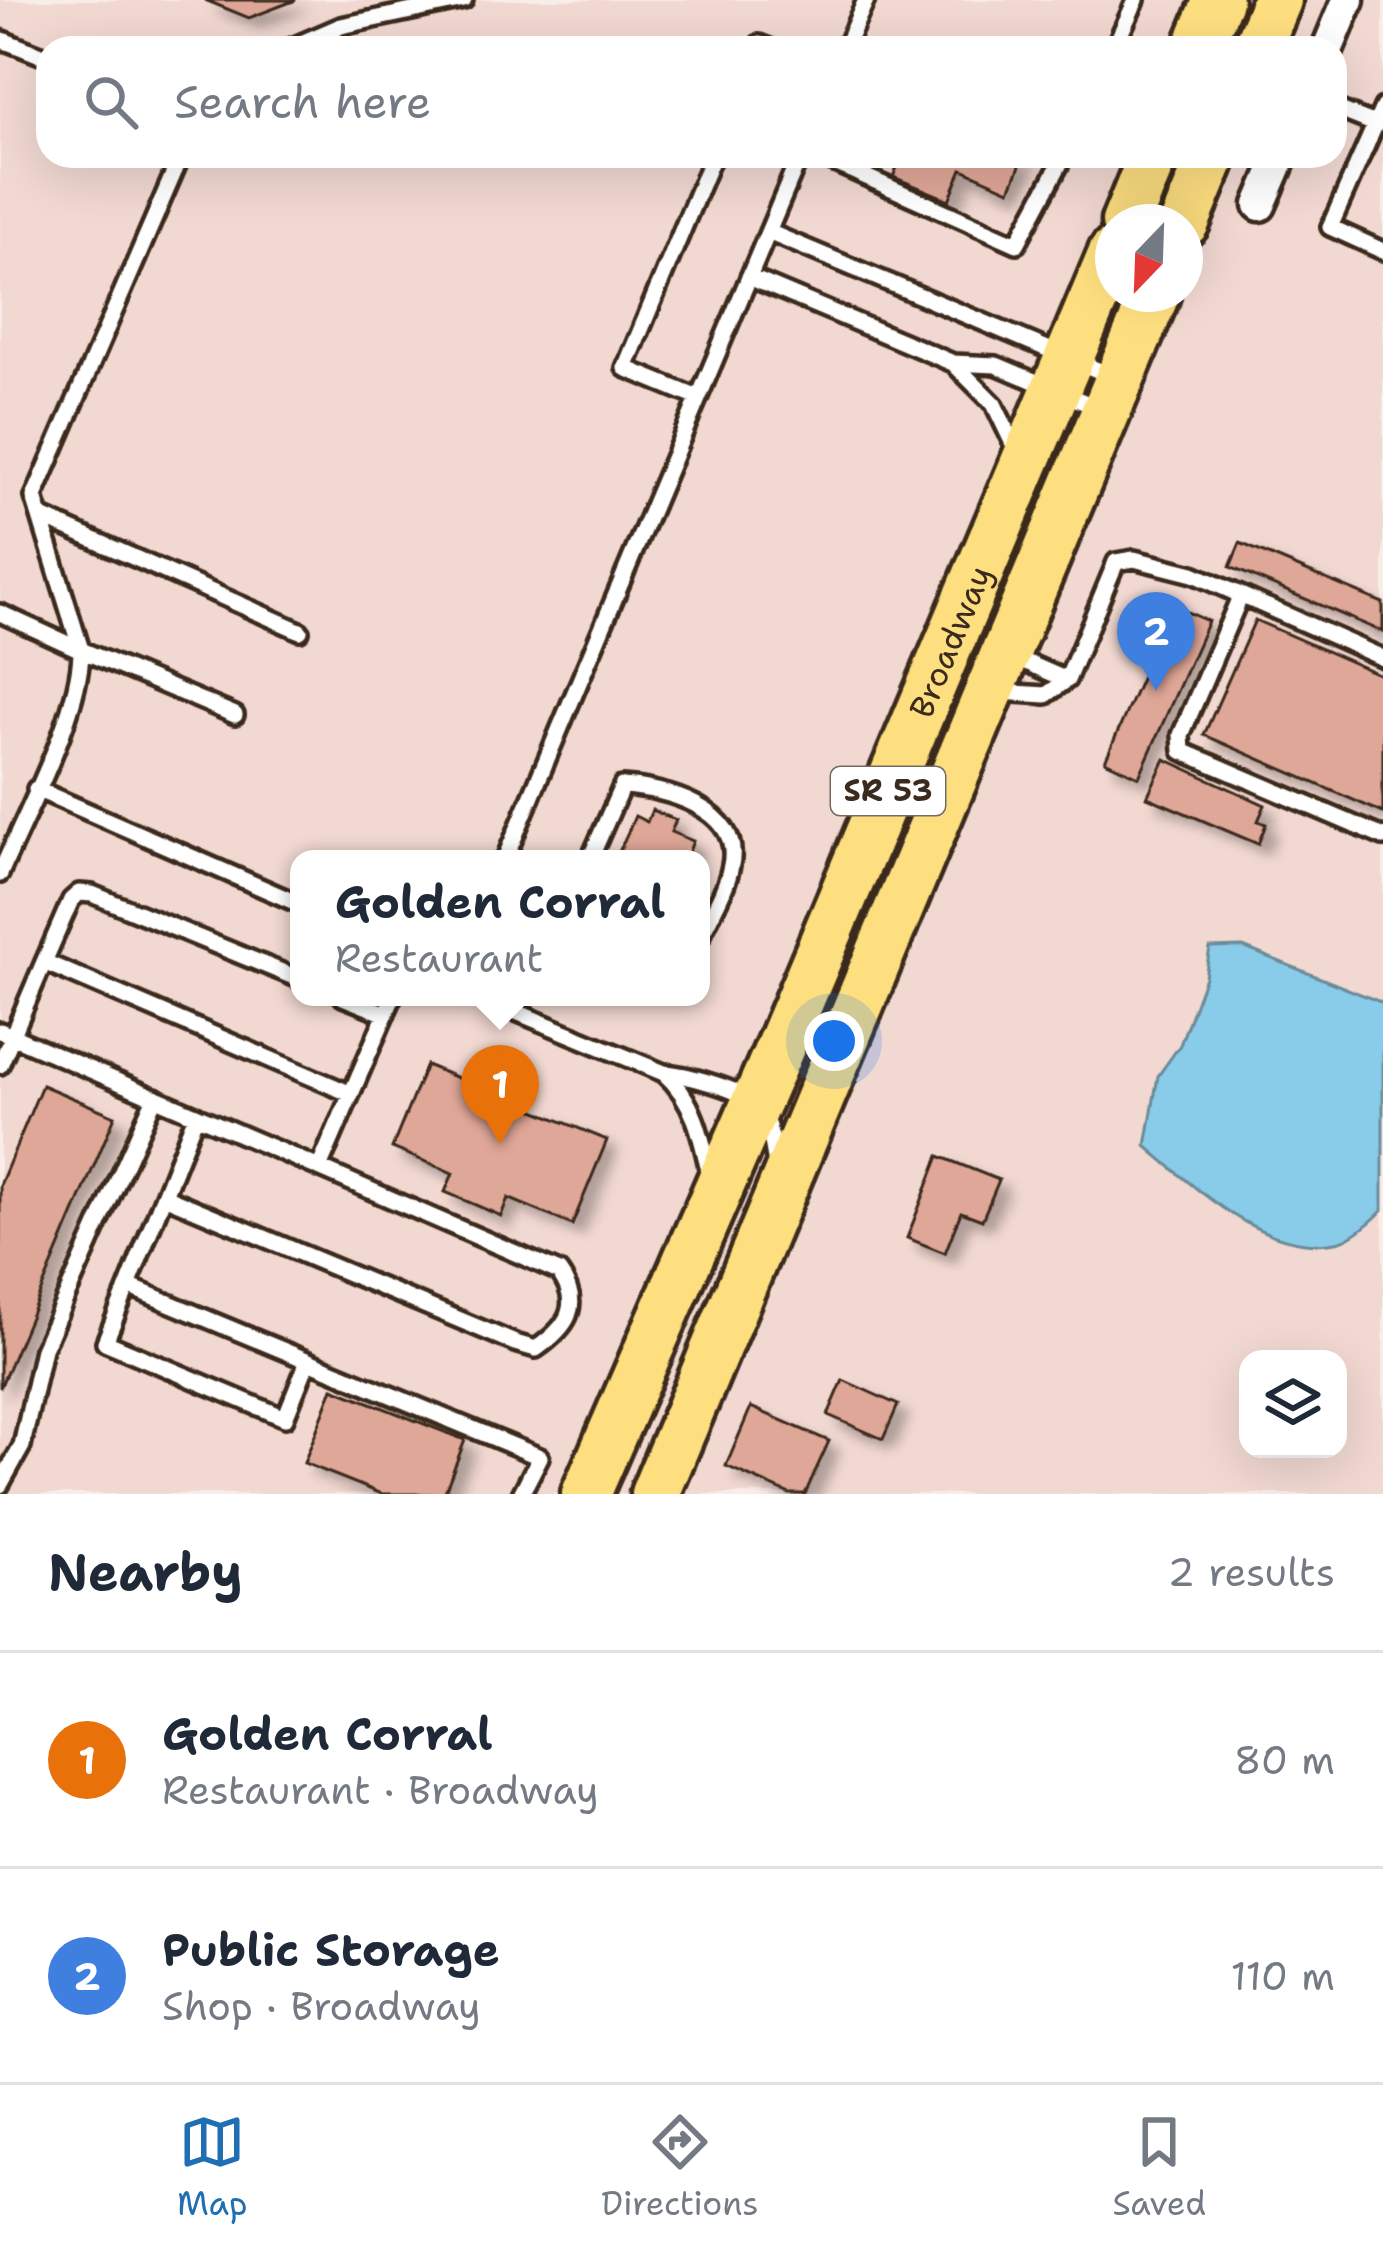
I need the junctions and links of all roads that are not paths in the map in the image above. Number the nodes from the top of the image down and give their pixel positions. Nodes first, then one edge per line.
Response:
1 (464, 0) edge
2 (866, 0) edge
3 (1136, 0) edge
4 (1218, 0) edge
5 (1277, 0) edge
6 (1348, 0) edge
7 (318, 36) edge
8 (850, 36) edge
9 (1120, 36) edge
10 (1203, 36) edge
11 (1262, 36) edge
12 (1333, 36) edge
13 (0, 39) edge
14 (36, 53) edge
15 (1383, 107) edge
16 (1347, 113) edge
17 (1375, 124) junction
18 (176, 168) edge
19 (708, 168) edge
20 (795, 168) edge
21 (846, 168) edge
22 (1058, 168) edge
23 (1149, 168) edge
24 (1207, 168) edge
25 (1276, 168) edge
26 (1134, 204) edge
27 (1192, 204) edge
28 (1260, 205) dead end
29 (768, 232) junction
30 (1383, 251) edge
31 (749, 278) junction
32 (1095, 296) edge
33 (1147, 312) edge
34 (953, 364) junction
35 (1062, 375) junction
36 (1112, 395) junction
37 (698, 398) junction
38 (1020, 477) junction
39 (40, 516) junction
40 (1240, 597) junction
41 (0, 613) edge
42 (300, 631) dead end
43 (81, 650) junction
44 (1383, 658) edge
45 (997, 672) junction
46 (1067, 680) junction
47 (235, 715) dead end
48 (36, 789) junction
49 (1383, 837) edge
50 (510, 850) edge
51 (594, 850) edge
52 (0, 874) edge
53 (290, 900) edge
54 (710, 915) edge
55 (44, 962) junction
56 (290, 975) edge
57 (366, 1006) edge
58 (389, 1006) edge
59 (502, 1006) edge
60 (386, 1014) junction
61 (6, 1033) edge
62 (0, 1065) edge
63 (664, 1073) junction
64 (351, 1094) junction
65 (155, 1097) junction
66 (755, 1104) junction
67 (196, 1115) junction
68 (320, 1168) junction
69 (714, 1194) junction
70 (164, 1196) junction
71 (778, 1197) junction
72 (128, 1286) junction
73 (308, 1361) junction
74 (0, 1485) edge
75 (521, 1494) edge
76 (586, 1494) edge
77 (656, 1494) edge

1 - 7 lane
2 - 8 lane
3 - 9 lane
4 - 10 main road
5 - 11 main road
6 - 12 street
13 - 14 lane
15 - 17 lane
16 - 17 lane
17 - 30 lane
18 - 39 lane
19 - 37 lane
20 - 29 lane
21 - 22 lane
23 - 26 main road
24 - 27 main road
25 - 28 street
29 - 31 lane
29 - 35 lane
31 - 34 lane
31 - 37 lane
32 - 35 main road, Broadway / SR 53
33 - 36 main road, Broadway / SR 53
34 - 35 lane
34 - 38 lane
35 - 36 lane
35 - 36 lane
35 - 38 main road, Broadway / SR 53
36 - 45 main road, Broadway / SR 53
37 - 50 lane
38 - 66 main road, Broadway / SR 53
39 - 42 lane
39 - 43 lane
40 - 44 lane
40 - 46 lane
40 - 49 lane
41 - 43 lane
43 - 47 lane
43 - 48 lane
45 - 46 lane
45 - 46 lane
45 - 71 main road, Broadway / SR 53
48 - 52 lane
48 - 53 lane
51 - 54 lane
55 - 56 lane
55 - 61 lane
55 - 64 lane
57 - 60 lane
58 - 60 lane
59 - 63 lane
60 - 64 lane
61 - 62 lane
61 - 65 lane
63 - 66 lane
63 - 69 lane
64 - 68 lane
65 - 67 lane
65 - 74 lane
66 - 69 main road, Broadway / SR 53
66 - 71 lane
67 - 68 lane
67 - 70 lane
68 - 70 lane
69 - 76 main road, Broadway / SR 53
70 - 72 lane
71 - 77 main road, Broadway / SR 53
72 - 73 lane
72 - 73 lane
73 - 75 lane

